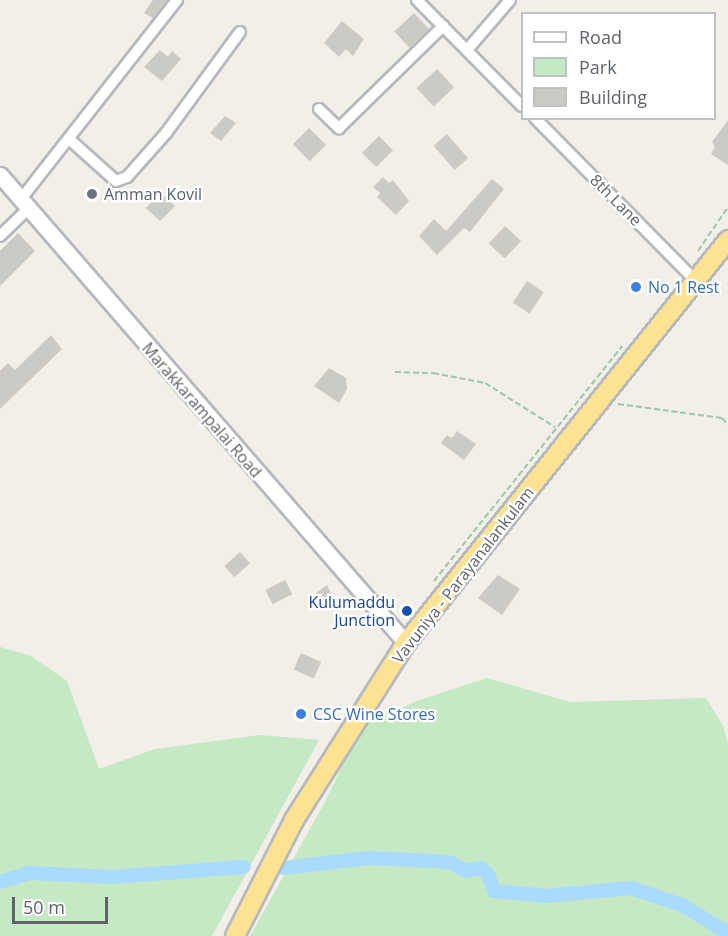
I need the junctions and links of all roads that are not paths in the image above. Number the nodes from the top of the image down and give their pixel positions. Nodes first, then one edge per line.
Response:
1 (177, 0) edge
2 (417, 0) edge
3 (510, 0) edge
4 (443, 26) junction
5 (240, 32) dead end
6 (467, 50) junction
7 (521, 105) edge
8 (319, 109) dead end
9 (537, 120) edge
10 (69, 139) junction
11 (0, 175) edge
12 (25, 204) junction
13 (0, 236) edge
14 (728, 240) edge
15 (691, 276) junction
16 (406, 643) junction
17 (235, 936) edge

1 - 10 street
2 - 4 street
3 - 6 street
4 - 6 street
4 - 8 street
5 - 10 street
6 - 7 street
9 - 15 street, 8th Lane
10 - 12 street
11 - 12 street, Marakkarampalai Road
12 - 13 street
12 - 16 street, Marakkarampalai Road
14 - 15 highway, Vavuniya - Parayanalankulam
15 - 16 highway, Vavuniya - Parayanalankulam
16 - 17 highway, Vavuniya - Parayanalankulam

